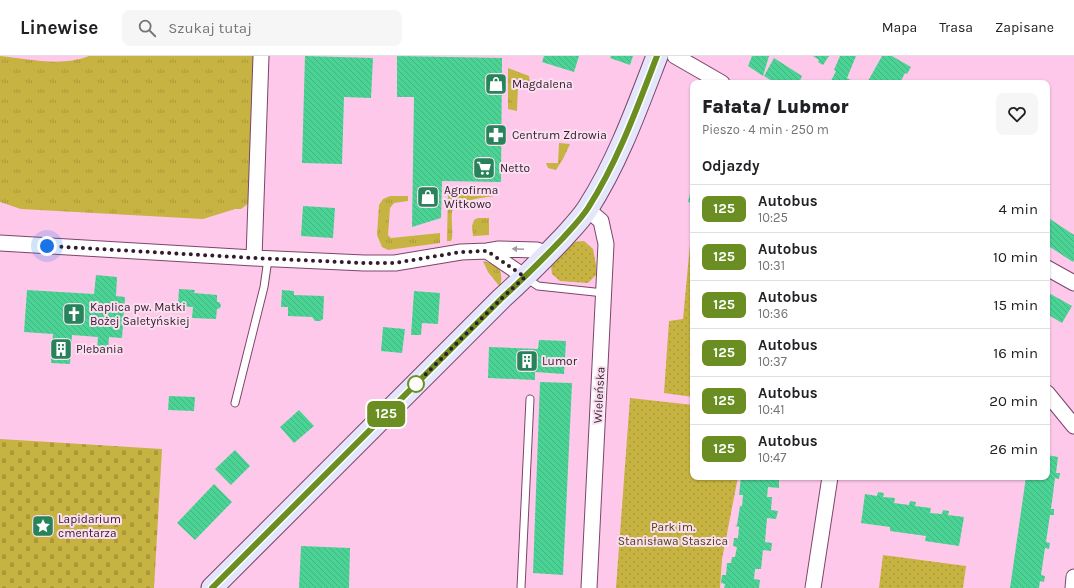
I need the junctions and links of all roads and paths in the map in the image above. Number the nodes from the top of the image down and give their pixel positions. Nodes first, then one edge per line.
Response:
1 (261, 56) edge
2 (657, 56) edge
3 (674, 56) edge
4 (717, 80) edge
5 (587, 209) junction
6 (0, 243) edge
7 (487, 251) junction
8 (548, 254) junction
9 (261, 259) junction
10 (1050, 270) edge
11 (525, 277) junction
12 (1074, 283) edge
13 (604, 293) junction
14 (1050, 397) edge
15 (530, 399) dead end
16 (235, 403) dead end
17 (1074, 426) edge
18 (830, 480) edge
19 (1074, 577) edge
20 (212, 588) edge
21 (521, 588) edge
22 (589, 588) edge
23 (813, 588) edge
24 (1073, 588) edge

1 - 9 street
2 - 5 main road
3 - 4 street
5 - 8 main road
5 - 13 street, Wieleńska
6 - 9 street
8 -> 7 street
7 - 9 street
7 - 11 street
8 - 11 main road
9 - 16 lane
10 - 12 street
11 - 13 lane
11 - 20 main road
13 - 22 street, Wieleńska
14 - 17 street
15 - 21 lane
18 - 23 street
19 - 24 street

